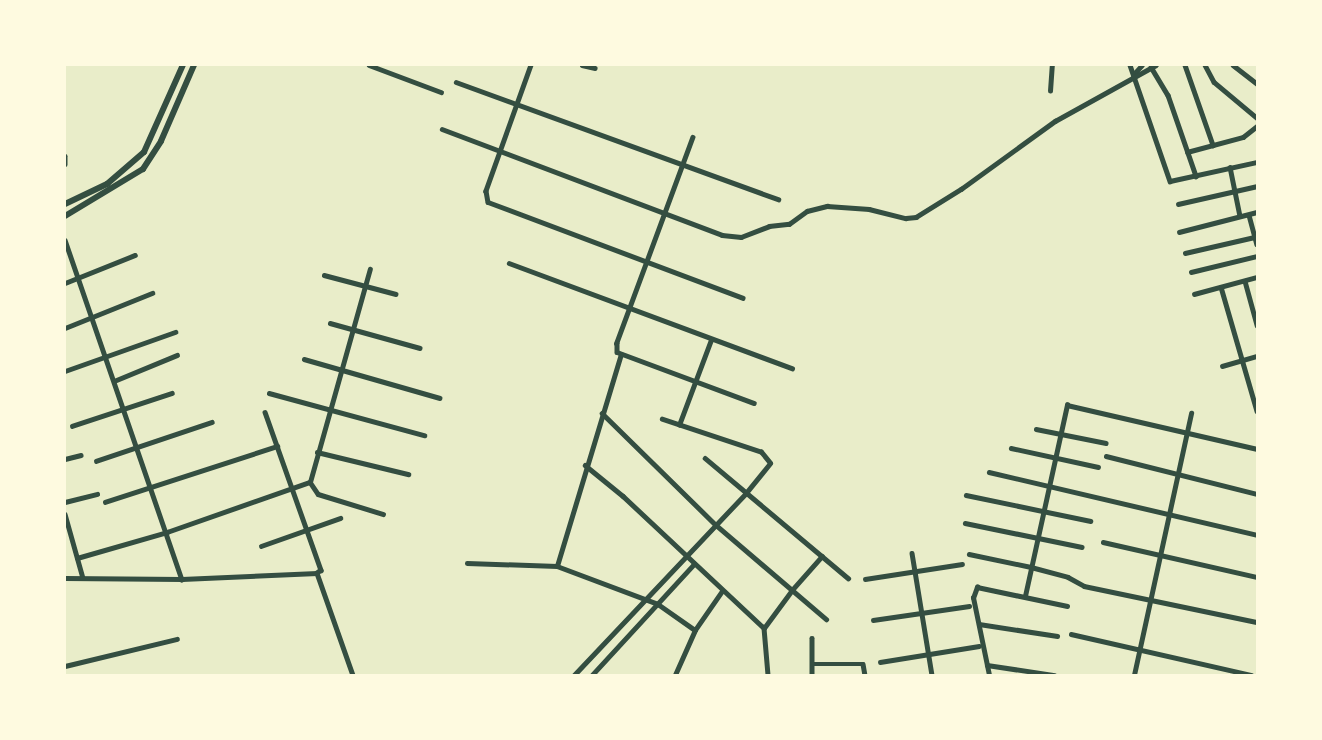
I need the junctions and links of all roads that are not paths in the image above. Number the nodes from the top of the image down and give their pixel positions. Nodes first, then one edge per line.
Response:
1 (183, 65) edge
2 (194, 65) edge
3 (369, 65) edge
4 (531, 65) edge
5 (582, 65) edge
6 (1052, 65) edge
7 (1130, 65) edge
8 (1142, 65) edge
9 (1185, 65) edge
10 (1205, 65) edge
11 (1233, 65) edge
12 (1154, 66) edge
13 (383, 67) edge
14 (595, 68) dead end
15 (1133, 75) junction
16 (456, 82) dead end
17 (1257, 84) edge
18 (1050, 91) dead end
19 (441, 92) dead end
20 (516, 105) junction
21 (1257, 118) edge
22 (1257, 126) edge
23 (442, 129) dead end
24 (694, 137) dead end
25 (1213, 145) junction
26 (501, 150) junction
27 (1187, 152) junction
28 (65, 156) edge
29 (1257, 162) edge
30 (683, 163) junction
31 (65, 164) edge
32 (1230, 167) junction
33 (1196, 176) junction
34 (1257, 186) edge
35 (1235, 192) junction
36 (65, 196) edge
37 (779, 199) dead end
38 (74, 200) junction
39 (65, 204) edge
40 (1178, 204) dead end
41 (664, 211) junction
42 (1257, 212) edge
43 (1249, 215) junction
44 (65, 216) edge
45 (1240, 216) junction
46 (1179, 232) dead end
47 (1255, 237) junction
48 (65, 240) edge
49 (1257, 244) edge
50 (1185, 253) dead end
51 (135, 255) dead end
52 (1257, 256) edge
53 (509, 263) dead end
54 (646, 263) junction
55 (370, 268) dead end
56 (1191, 272) dead end
57 (324, 275) dead end
58 (1257, 277) edge
59 (79, 279) junction
60 (1245, 281) junction
61 (65, 283) edge
62 (365, 286) junction
63 (1221, 287) junction
64 (152, 293) dead end
65 (396, 294) dead end
66 (1194, 294) dead end
67 (743, 298) dead end
68 (631, 310) junction
69 (93, 319) junction
70 (330, 323) dead end
71 (1257, 325) edge
72 (65, 328) edge
73 (353, 329) junction
74 (175, 332) dead end
75 (711, 340) junction
76 (421, 348) dead end
77 (621, 354) junction
78 (177, 355) dead end
79 (1257, 356) edge
80 (105, 357) junction
81 (304, 359) dead end
82 (1242, 359) junction
83 (1223, 366) dead end
84 (792, 368) dead end
85 (65, 371) edge
86 (340, 371) junction
87 (114, 381) junction
88 (695, 383) junction
89 (172, 393) dead end
90 (269, 393) dead end
91 (440, 398) dead end
92 (754, 403) dead end
93 (330, 409) junction
94 (124, 410) junction
95 (1257, 411) edge
96 (265, 412) dead end
97 (602, 413) junction
98 (1191, 413) dead end
99 (662, 419) dead end
100 (212, 422) dead end
101 (679, 425) junction
102 (72, 426) dead end
103 (1036, 429) dead end
104 (1060, 434) junction
105 (1187, 434) junction
106 (424, 435) dead end
107 (1106, 443) dead end
108 (277, 446) junction
109 (1012, 448) dead end
110 (138, 449) junction
111 (1257, 449) edge
112 (317, 452) junction
113 (81, 455) dead end
114 (1106, 456) dead end
115 (705, 458) dead end
116 (1055, 458) junction
117 (65, 459) edge
118 (96, 461) dead end
119 (585, 466) junction
120 (1098, 467) dead end
121 (989, 472) dead end
122 (408, 474) dead end
123 (1178, 474) junction
124 (310, 482) junction
125 (1049, 486) junction
126 (152, 489) junction
127 (291, 489) junction
128 (746, 493) junction
129 (97, 494) dead end
130 (1257, 494) edge
131 (965, 495) dead end
132 (65, 502) edge
133 (105, 502) dead end
134 (1043, 511) junction
135 (383, 513) dead end
136 (1168, 513) junction
137 (65, 514) edge
138 (340, 518) dead end
139 (1090, 521) dead end
140 (965, 523) dead end
141 (716, 525) junction
142 (306, 529) junction
143 (167, 532) junction
144 (1257, 535) edge
145 (1037, 538) junction
146 (1103, 542) dead end
147 (261, 546) dead end
148 (1082, 547) dead end
149 (912, 553) dead end
150 (969, 554) dead end
151 (685, 556) junction
152 (822, 556) junction
153 (1159, 556) junction
154 (77, 558) junction
155 (467, 563) dead end
156 (694, 564) junction
157 (962, 564) dead end
158 (557, 566) junction
159 (1031, 567) junction
160 (317, 573) junction
161 (914, 573) junction
162 (1257, 577) edge
163 (65, 578) edge
164 (83, 578) junction
165 (182, 579) junction
166 (848, 579) dead end
167 (865, 579) dead end
168 (792, 590) junction
169 (722, 591) junction
170 (1025, 596) junction
171 (1151, 597) junction
172 (644, 600) junction
173 (657, 604) junction
174 (969, 606) dead end
175 (1067, 606) dead end
176 (922, 613) junction
177 (826, 619) dead end
178 (873, 620) dead end
179 (1257, 622) edge
180 (979, 624) junction
181 (764, 628) junction
182 (695, 630) junction
183 (1071, 634) dead end
184 (1057, 636) dead end
185 (812, 638) dead end
186 (177, 639) dead end
187 (979, 646) dead end
188 (1140, 650) junction
189 (930, 654) junction
190 (880, 663) dead end
191 (812, 664) junction
192 (987, 665) junction
193 (65, 666) edge
194 (352, 675) edge
195 (574, 675) edge
196 (592, 675) edge
197 (676, 675) edge
198 (768, 675) edge
199 (812, 675) edge
200 (865, 675) edge
201 (932, 675) edge
202 (989, 675) edge
203 (1054, 675) edge
204 (1134, 675) edge
205 (1251, 675) edge

1 - 38 main road
2 - 44 main road
3 - 13 street
4 - 20 street
5 - 14 street
6 - 18 street
7 - 15 street
8 - 15 street
9 - 25 street
10 - 21 street
11 - 17 street
12 - 15 street
12 - 27 street
13 - 19 street
15 - 33 street
15 - 41 street
16 - 20 street
20 - 26 street
20 - 30 street
22 - 25 street
23 - 26 street
24 - 30 street
25 - 27 street
26 - 41 street
26 - 54 street
27 - 33 street
28 - 31 street
29 - 32 street
30 - 37 street
30 - 41 street
32 - 33 street
32 - 35 street
34 - 35 street
35 - 40 street
35 - 45 street
36 - 38 street
38 - 39 main road
41 - 54 street
42 - 43 street
43 - 45 street
43 - 47 street
45 - 46 street
47 - 49 street
47 - 50 street
48 - 59 street
51 - 59 street
52 - 56 street
53 - 68 street
54 - 67 street
54 - 68 street
55 - 62 street
57 - 62 street
58 - 60 street
59 - 61 street
59 - 69 street
60 - 63 street
60 - 71 street
62 - 65 street
62 - 73 street
63 - 66 street
63 - 82 street
64 - 69 street
68 - 75 street
68 - 77 street
69 - 72 street
69 - 80 street
70 - 73 street
73 - 76 street
73 - 86 street
74 - 80 street
75 - 84 street
75 - 88 street
77 - 88 street
77 - 97 street
78 - 87 street
79 - 82 street
80 - 85 street
80 - 87 street
81 - 86 street
82 - 83 street
82 - 95 street
86 - 91 street
86 - 93 street
87 - 94 street
88 - 92 street
88 - 101 street
89 - 94 street
90 - 93 street
93 - 106 street
93 - 112 street
94 - 102 street
94 - 110 street
96 - 108 street
97 - 119 street
97 - 141 street
98 - 105 street
99 - 101 street
100 - 110 street
101 - 128 street
103 - 104 street
104 - 105 street
104 - 107 street
104 - 116 street
105 - 111 street
105 - 123 street
108 - 126 street
108 - 127 street
109 - 116 street
110 - 118 street
110 - 126 street
112 - 122 street
112 - 124 street
113 - 117 street
114 - 123 street
115 - 128 street
116 - 120 street
116 - 125 street
119 - 151 street
119 - 158 street
121 - 125 street
123 - 130 street
123 - 136 street
124 - 127 street
124 - 135 street
125 - 134 street
125 - 136 street
126 - 133 street
126 - 143 street
127 - 142 street
127 - 143 street
128 - 141 street
128 - 152 street
129 - 132 street
131 - 134 street
134 - 139 street
134 - 145 street
136 - 144 street
136 - 153 street
137 - 154 street
138 - 142 street
140 - 145 street
141 - 151 street
141 - 168 street
142 - 147 street
142 - 160 street
143 - 154 street
143 - 165 street
145 - 148 street
145 - 159 street
146 - 153 street
149 - 161 street
150 - 159 street
151 - 156 street
151 - 172 street
152 - 166 street
152 - 168 street
153 - 162 street
153 - 171 street
154 - 164 street
155 - 158 street
156 - 169 street
156 - 173 street
157 - 161 street
158 - 172 street
159 - 170 street
159 - 171 street
160 - 165 street
160 - 194 street
161 - 167 street
161 - 176 street
163 - 164 street
164 - 165 street
168 - 177 street
168 - 181 street
169 - 181 street
169 - 182 street
170 - 175 street
170 - 180 street
171 - 179 street
171 - 188 street
172 - 173 street
172 - 195 street
173 - 182 street
173 - 196 street
174 - 176 street
176 - 178 street
176 - 189 street
180 - 184 street
180 - 192 street
181 - 198 street
182 - 197 street
183 - 188 street
185 - 191 street
186 - 193 street
187 - 189 street
188 - 204 street
188 - 205 street
189 - 190 street
189 - 201 street
191 - 199 street
191 - 200 street
192 - 202 street
192 - 203 street

